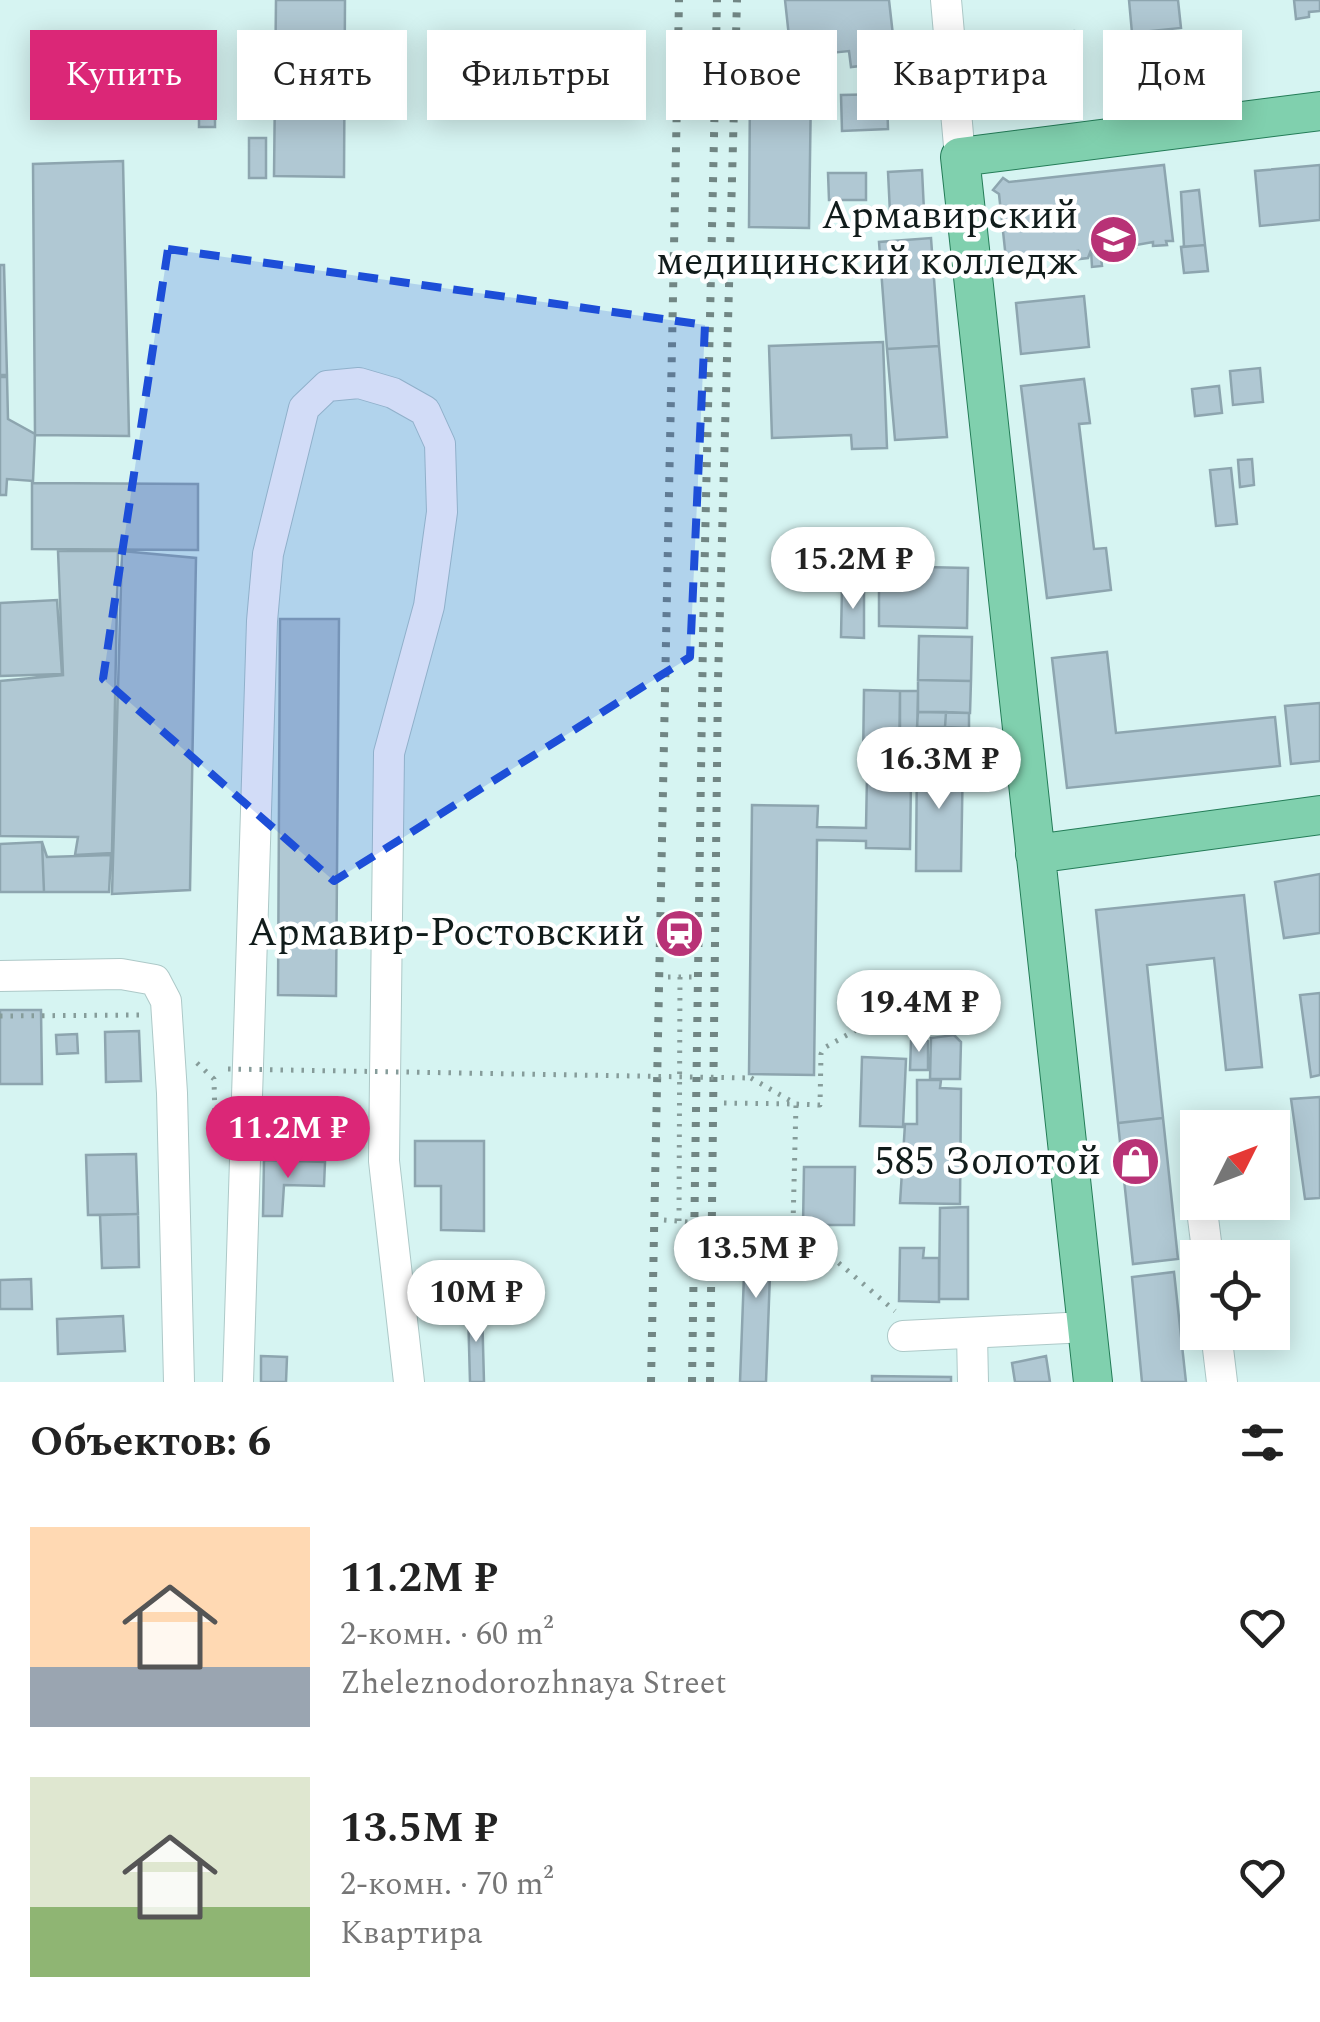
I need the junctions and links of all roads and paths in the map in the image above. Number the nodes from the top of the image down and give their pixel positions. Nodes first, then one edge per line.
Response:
1 (946, 0) edge
2 (1320, 110) edge
3 (960, 156) junction
4 (1320, 815) edge
5 (1035, 854) junction
6 (0, 976) edge
7 (668, 976) dead end
8 (680, 977) junction
9 (692, 977) dead end
10 (0, 1016) edge
11 (877, 1018) dead end
12 (168, 1036) junction
13 (228, 1069) dead end
14 (680, 1076) junction
15 (724, 1104) dead end
16 (796, 1104) junction
17 (230, 1121) dead end
18 (664, 1220) dead end
19 (680, 1221) junction
20 (690, 1222) dead end
21 (1087, 1327) junction
22 (905, 1328) joint
23 (972, 1334) junction
24 (1218, 1350) edge
25 (179, 1382) edge
26 (238, 1382) edge
27 (409, 1382) edge
28 (973, 1382) edge
29 (1093, 1382) edge
30 (1222, 1382) edge

1 - 3 street
2 - 3 main road
3 - 5 main road
4 - 5 main road
5 - 21 main road
6 - 12 street
7 - 8 path
8 - 9 path
8 - 14 path
10 - 12 path
11 - 16 path
12 - 17 path
12 - 25 street
13 - 14 path, bridge
14 - 16 path, bridge
14 - 19 path
15 - 16 path
16 - 22 path
18 - 19 path
19 - 20 path
21 - 23 street
21 - 29 main road
22 - 23 street
23 - 28 street
24 - 30 street
26 - 27 street

